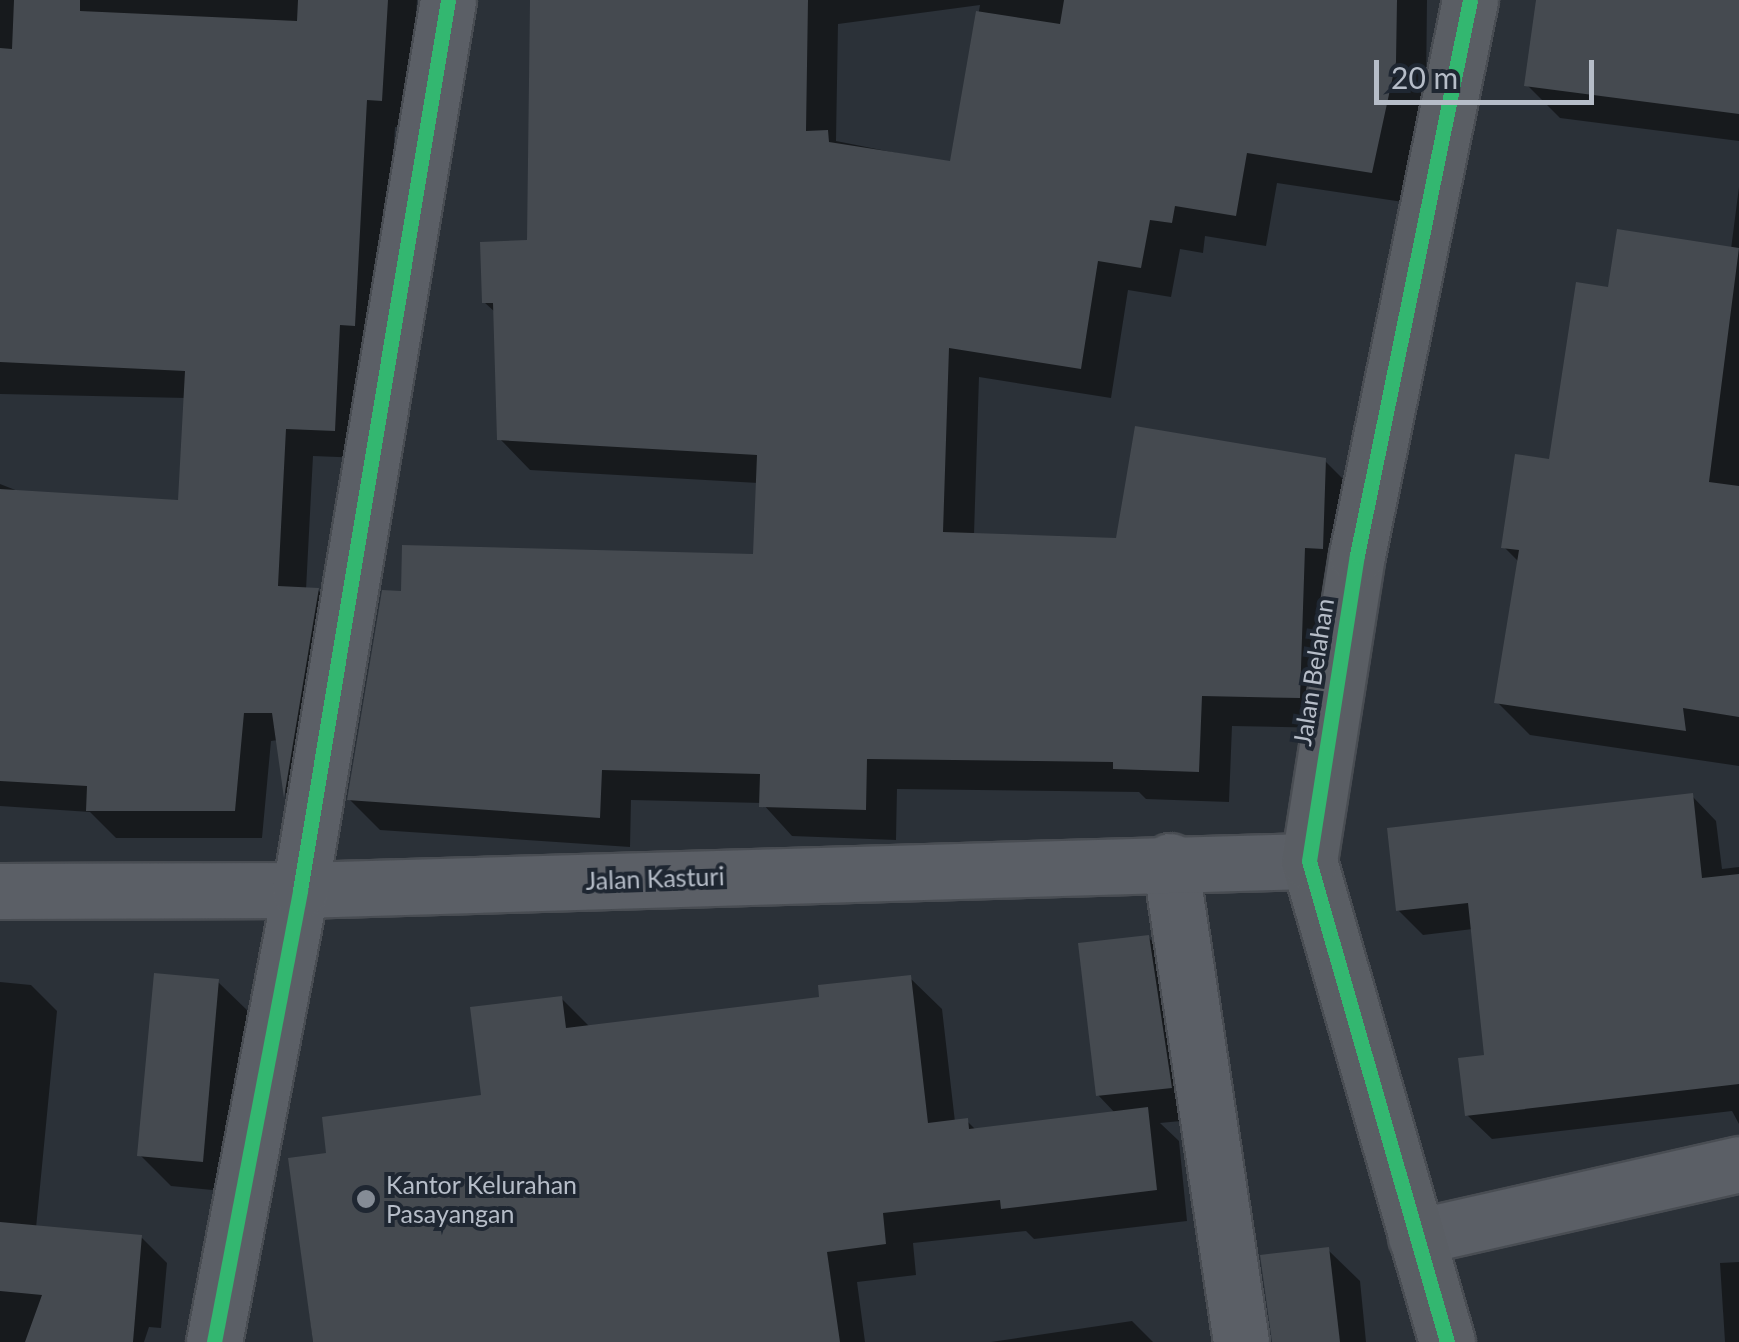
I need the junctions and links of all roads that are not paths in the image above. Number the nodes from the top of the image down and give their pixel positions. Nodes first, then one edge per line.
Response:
1 (448, 0) edge
2 (1470, 0) edge
3 (1170, 861) junction
4 (1309, 861) junction
5 (300, 890) junction
6 (0, 891) edge
7 (1739, 1164) edge
8 (1416, 1236) junction
9 (214, 1342) edge
10 (1241, 1342) edge
11 (1447, 1342) edge

1 - 5 street
2 - 4 street, Jalan Belahan
3 - 4 street, Jalan Kasturi
3 - 5 street, Jalan Kasturi
3 - 10 street
4 - 8 street, Jalan Belahan
5 - 6 street, Jalan Kasturi
5 - 9 street
7 - 8 street
8 - 11 street, Jalan Belahan

